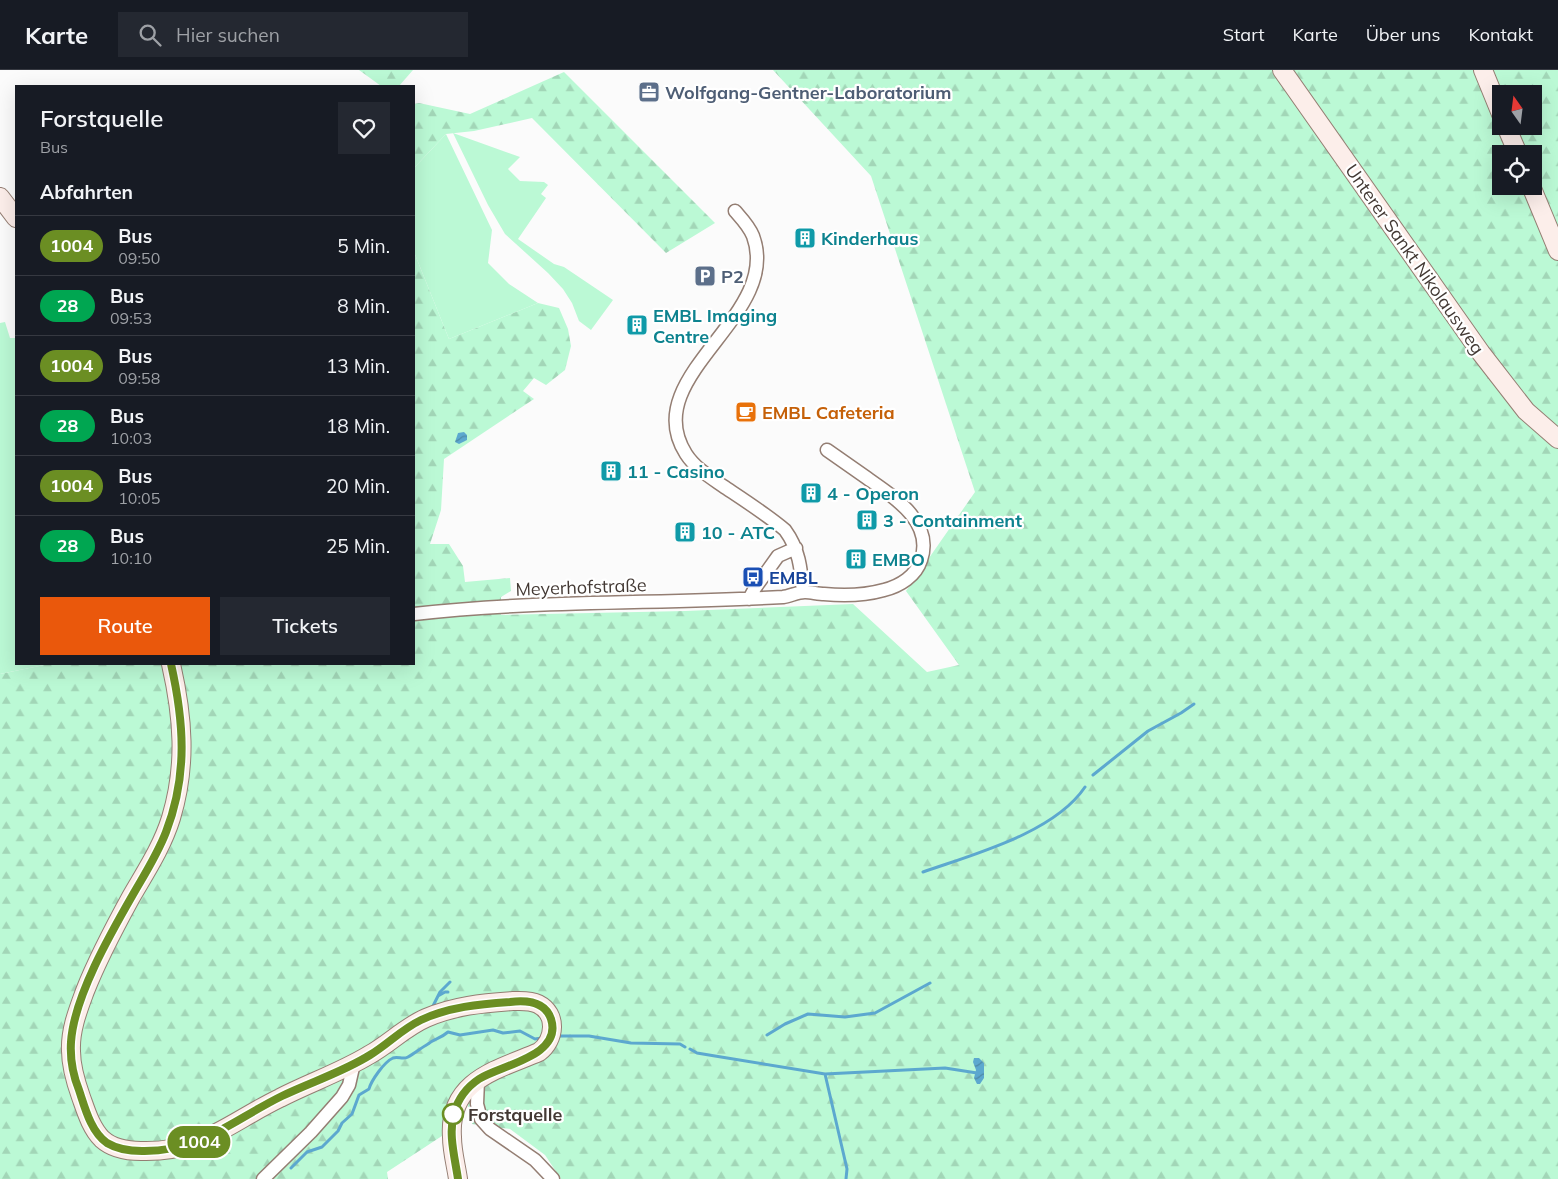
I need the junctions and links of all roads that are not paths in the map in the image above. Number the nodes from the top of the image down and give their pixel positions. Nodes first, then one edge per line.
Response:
1 (1282, 70) edge
2 (1483, 70) edge
3 (1492, 92) edge
4 (1535, 195) edge
5 (0, 197) edge
6 (735, 211) dead end
7 (15, 217) edge
8 (1558, 251) edge
9 (1558, 439) edge
10 (827, 450) dead end
11 (796, 548) junction
12 (803, 592) junction
13 (749, 599) junction
14 (415, 614) edge
15 (171, 665) edge
16 (354, 1063) junction
17 (478, 1080) junction
18 (265, 1178) edge
19 (458, 1179) edge
20 (553, 1179) edge

1 - 9 street, Unterer Sankt Nikolausweg
2 - 3 street
4 - 8 street
5 - 7 street
6 - 11 street
10 - 12 street, Meyerhofstraße
11 - 12 street
11 - 13 street
12 - 13 street, Meyerhofstraße
13 - 14 street, Meyerhofstraße
15 - 16 street
16 - 17 street
16 - 18 street
17 - 19 street
17 - 20 street

